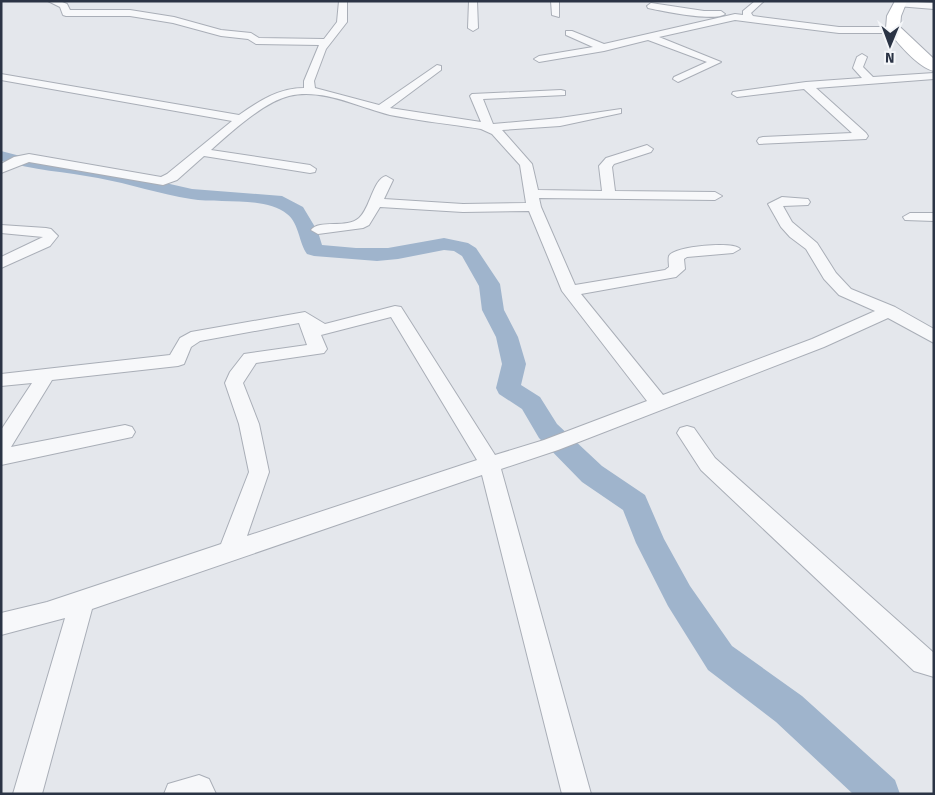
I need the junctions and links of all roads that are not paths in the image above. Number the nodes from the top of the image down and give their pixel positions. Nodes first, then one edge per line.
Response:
1 (52, 1) edge
2 (343, 1) edge
3 (473, 1) edge
4 (555, 1) edge
5 (760, 1) edge
6 (901, 2) edge
7 (651, 6) dead end
8 (934, 6) edge
9 (556, 15) dead end
10 (748, 16) junction
11 (473, 28) dead end
12 (895, 30) junction
13 (568, 33) dead end
14 (649, 37) junction
15 (325, 42) junction
16 (604, 48) junction
17 (862, 57) dead end
18 (539, 59) dead end
19 (934, 67) edge
20 (437, 68) dead end
21 (934, 76) edge
22 (1, 77) edge
23 (678, 79) dead end
24 (870, 80) junction
25 (806, 85) junction
26 (310, 90) junction
27 (561, 93) dead end
28 (737, 94) dead end
29 (381, 109) junction
30 (617, 111) dead end
31 (243, 119) junction
32 (489, 128) junction
33 (763, 141) dead end
34 (647, 149) dead end
35 (203, 152) junction
36 (1, 169) edge
37 (310, 169) dead end
38 (386, 180) dead end
39 (609, 193) junction
40 (715, 196) dead end
41 (533, 200) junction
42 (803, 202) dead end
43 (374, 203) junction
44 (934, 216) edge
45 (910, 217) dead end
46 (1, 229) edge
47 (318, 230) dead end
48 (733, 249) dead end
49 (1, 263) edge
50 (570, 291) junction
51 (889, 312) junction
52 (305, 317) junction
53 (934, 337) edge
54 (47, 374) junction
55 (1, 380) edge
56 (658, 402) junction
57 (125, 432) dead end
58 (687, 433) dead end
59 (1, 447) edge
60 (1, 457) edge
61 (490, 464) junction
62 (230, 552) junction
63 (82, 602) junction
64 (1, 624) edge
65 (934, 665) edge
66 (28, 794) edge
67 (178, 794) edge
68 (202, 794) edge
69 (577, 794) edge

1 - 15 street
2 - 15 street
3 - 11 street
4 - 9 street
5 - 10 street
6 - 8 street
6 - 12 street
7 - 10 street
10 - 12 street
10 - 14 street
12 - 19 street
13 - 16 street
14 - 16 street
14 - 23 street
15 - 26 street
16 - 18 street
17 - 24 street
20 - 29 street
21 - 24 street
22 - 31 street
24 - 25 street
25 - 28 street
25 - 33 street
26 - 29 street
26 - 31 street
27 - 32 street
29 - 32 street
30 - 32 street
31 - 35 street
32 - 41 street
34 - 39 street
35 - 36 street
35 - 37 street
38 - 43 street
39 - 40 street
39 - 41 street
41 - 43 street
41 - 50 street
42 - 51 street
43 - 47 street
44 - 45 street
46 - 49 street
48 - 50 street
50 - 56 street
51 - 53 street
51 - 56 street
52 - 54 street
52 - 61 street
52 - 62 street
54 - 55 street
54 - 59 street
56 - 61 street
57 - 60 street
58 - 65 street
61 - 62 street
61 - 69 street
62 - 63 street
63 - 64 street
63 - 66 street
67 - 68 street

